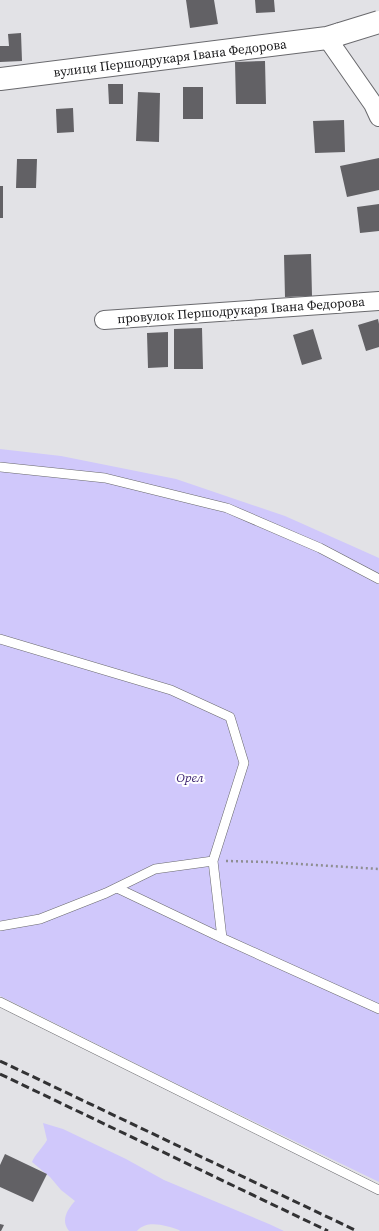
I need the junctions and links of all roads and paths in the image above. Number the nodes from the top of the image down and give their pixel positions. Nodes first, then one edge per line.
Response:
1 (379, 22) edge
2 (333, 36) junction
3 (0, 79) edge
4 (379, 117) edge
5 (379, 301) edge
6 (104, 320) dead end
7 (0, 467) edge
8 (379, 579) edge
9 (0, 639) edge
10 (213, 861) junction
11 (379, 870) edge
12 (117, 888) junction
13 (0, 926) edge
14 (222, 938) junction
15 (0, 1002) edge
16 (379, 1009) edge
17 (379, 1190) edge

1 - 2 street, вулиця Першодрукаря Івана Федорова, bridge
2 - 3 street, вулиця Першодрукаря Івана Федорова
2 - 4 street
5 - 6 street, провулок Першодрукаря Івана Федорова
7 - 8 lane
9 - 10 lane
10 - 11 path
10 - 12 lane
10 - 14 lane
12 - 13 lane
12 - 14 lane
14 - 16 lane
15 - 17 lane

